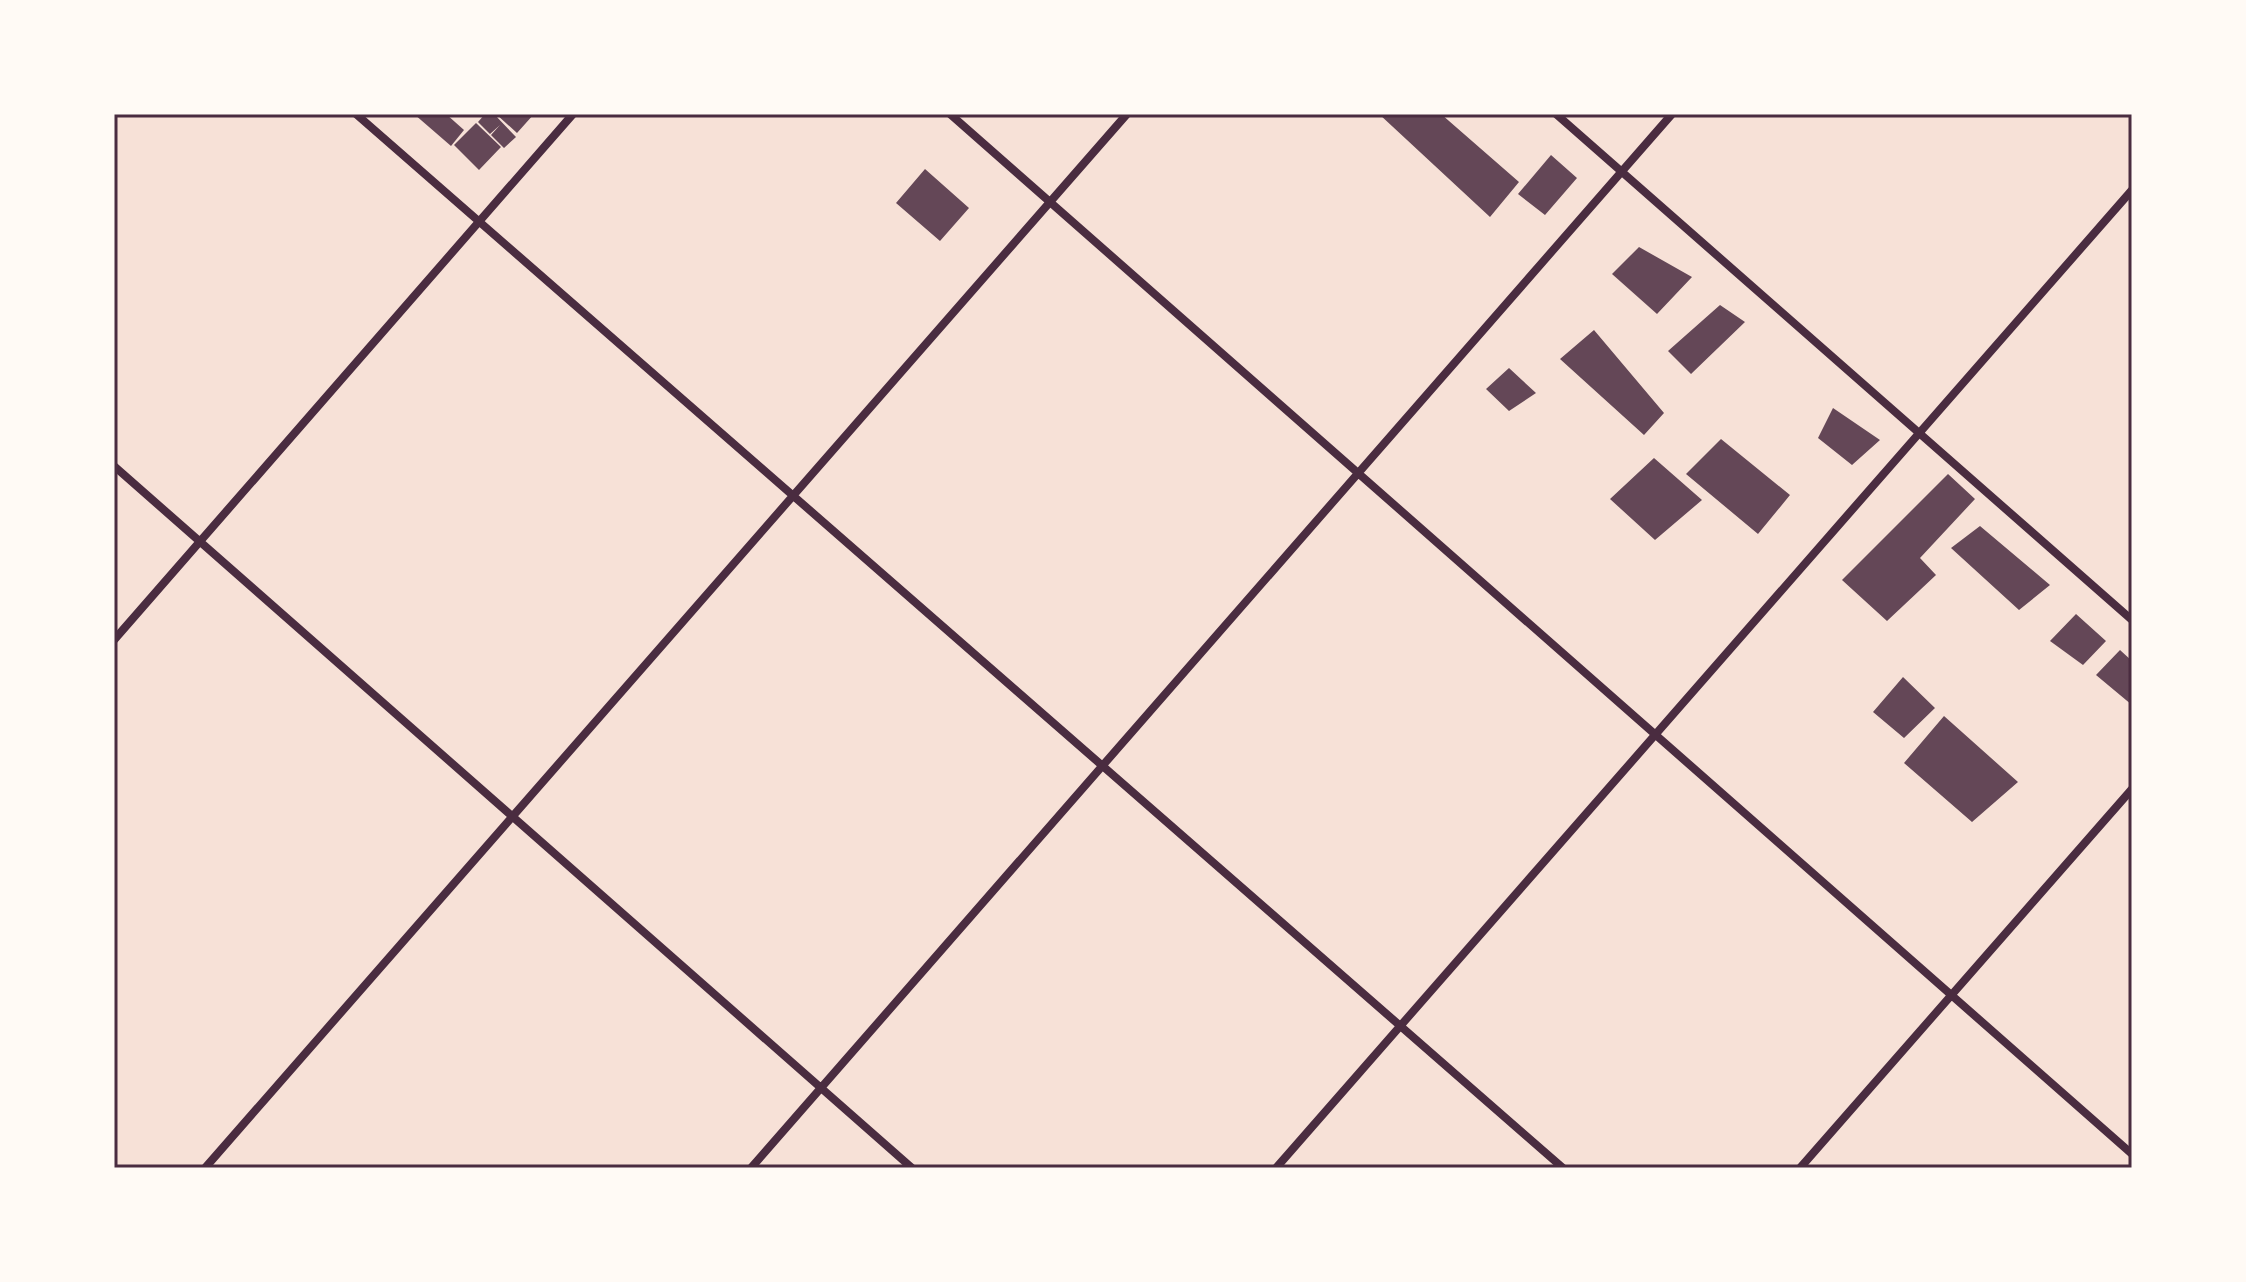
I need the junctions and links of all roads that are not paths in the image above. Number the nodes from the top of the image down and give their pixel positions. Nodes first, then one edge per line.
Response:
1 (356, 114) edge
2 (573, 114) edge
3 (950, 114) edge
4 (1127, 114) edge
5 (1556, 114) edge
6 (1672, 114) edge
7 (1622, 172) junction
8 (2132, 190) edge
9 (1050, 202) junction
10 (480, 221) junction
11 (1919, 433) junction
12 (114, 466) edge
13 (1358, 473) junction
14 (794, 496) junction
15 (200, 542) junction
16 (2132, 620) edge
17 (114, 640) edge
18 (1656, 735) junction
19 (1102, 766) junction
20 (2132, 789) edge
21 (512, 817) junction
22 (1952, 995) junction
23 (1400, 1026) junction
24 (821, 1088) junction
25 (2132, 1154) edge
26 (205, 1168) edge
27 (751, 1168) edge
28 (912, 1168) edge
29 (1276, 1168) edge
30 (1563, 1168) edge
31 (1800, 1168) edge

1 - 10 street
2 - 10 street
3 - 9 street
4 - 9 street
5 - 7 street
6 - 7 street
7 - 11 street
7 - 13 street
8 - 11 street
9 - 13 street
9 - 14 street
10 - 14 street
10 - 15 street
11 - 16 street
11 - 18 street
12 - 15 street
13 - 18 street
13 - 19 street
14 - 19 street
14 - 21 street
15 - 17 street
15 - 21 street
18 - 22 street
18 - 23 street
19 - 23 street
19 - 24 street
20 - 22 street
21 - 24 street
21 - 26 street
22 - 25 street
22 - 31 street
23 - 29 street
23 - 30 street
24 - 27 street
24 - 28 street

